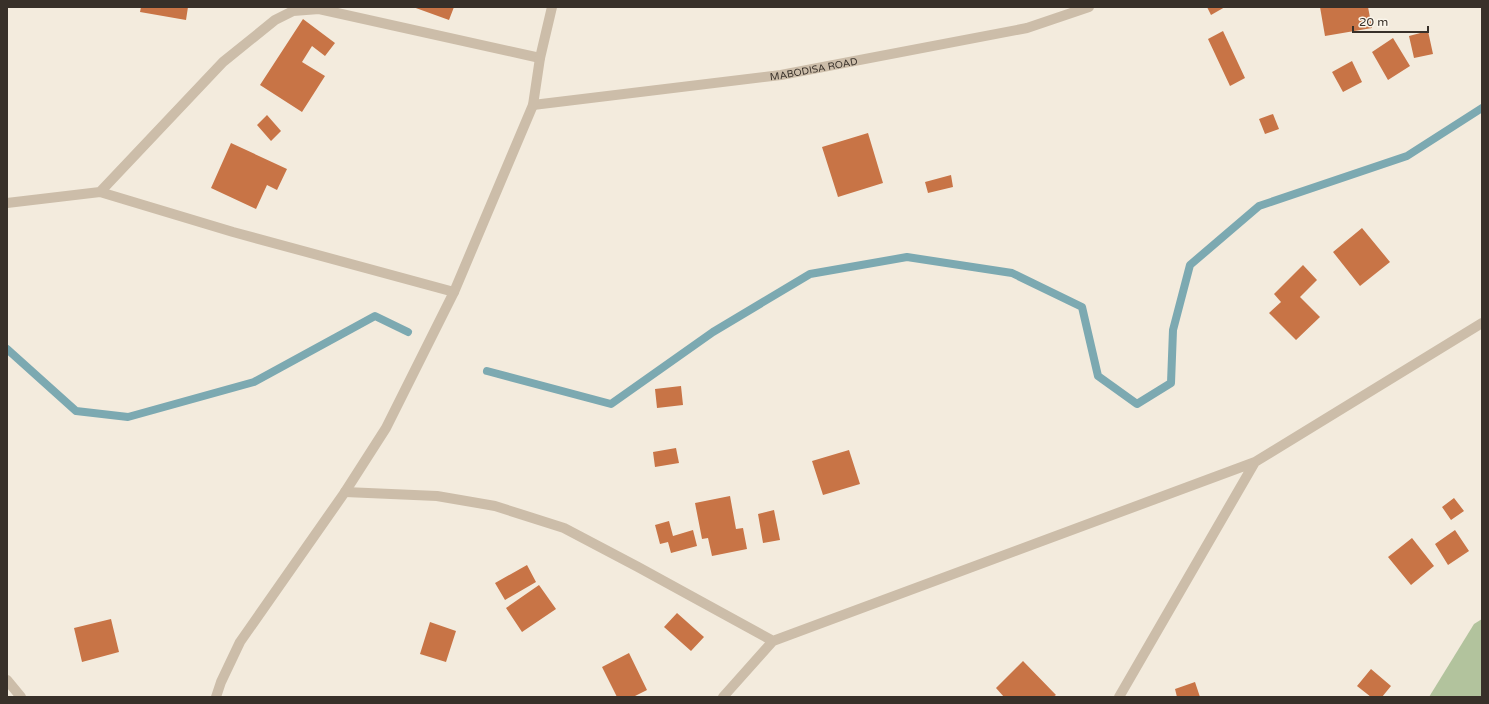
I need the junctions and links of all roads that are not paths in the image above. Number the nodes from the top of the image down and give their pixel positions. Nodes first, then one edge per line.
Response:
1 (552, 7) edge
2 (1089, 7) edge
3 (540, 58) junction
4 (533, 105) junction
5 (100, 192) junction
6 (7, 204) edge
7 (454, 292) junction
8 (1482, 323) edge
9 (1255, 462) junction
10 (345, 492) junction
11 (773, 641) junction
12 (7, 680) edge
13 (20, 697) edge
14 (216, 697) edge
15 (723, 697) edge
16 (1119, 697) edge

1 - 3 street
2 - 4 street, MABODISA ROAD
3 - 4 street
3 - 5 street
4 - 7 street
5 - 6 street
5 - 7 street
7 - 10 street
8 - 9 street
9 - 11 street
9 - 16 street
10 - 11 street
10 - 14 street
11 - 15 street
12 - 13 street

